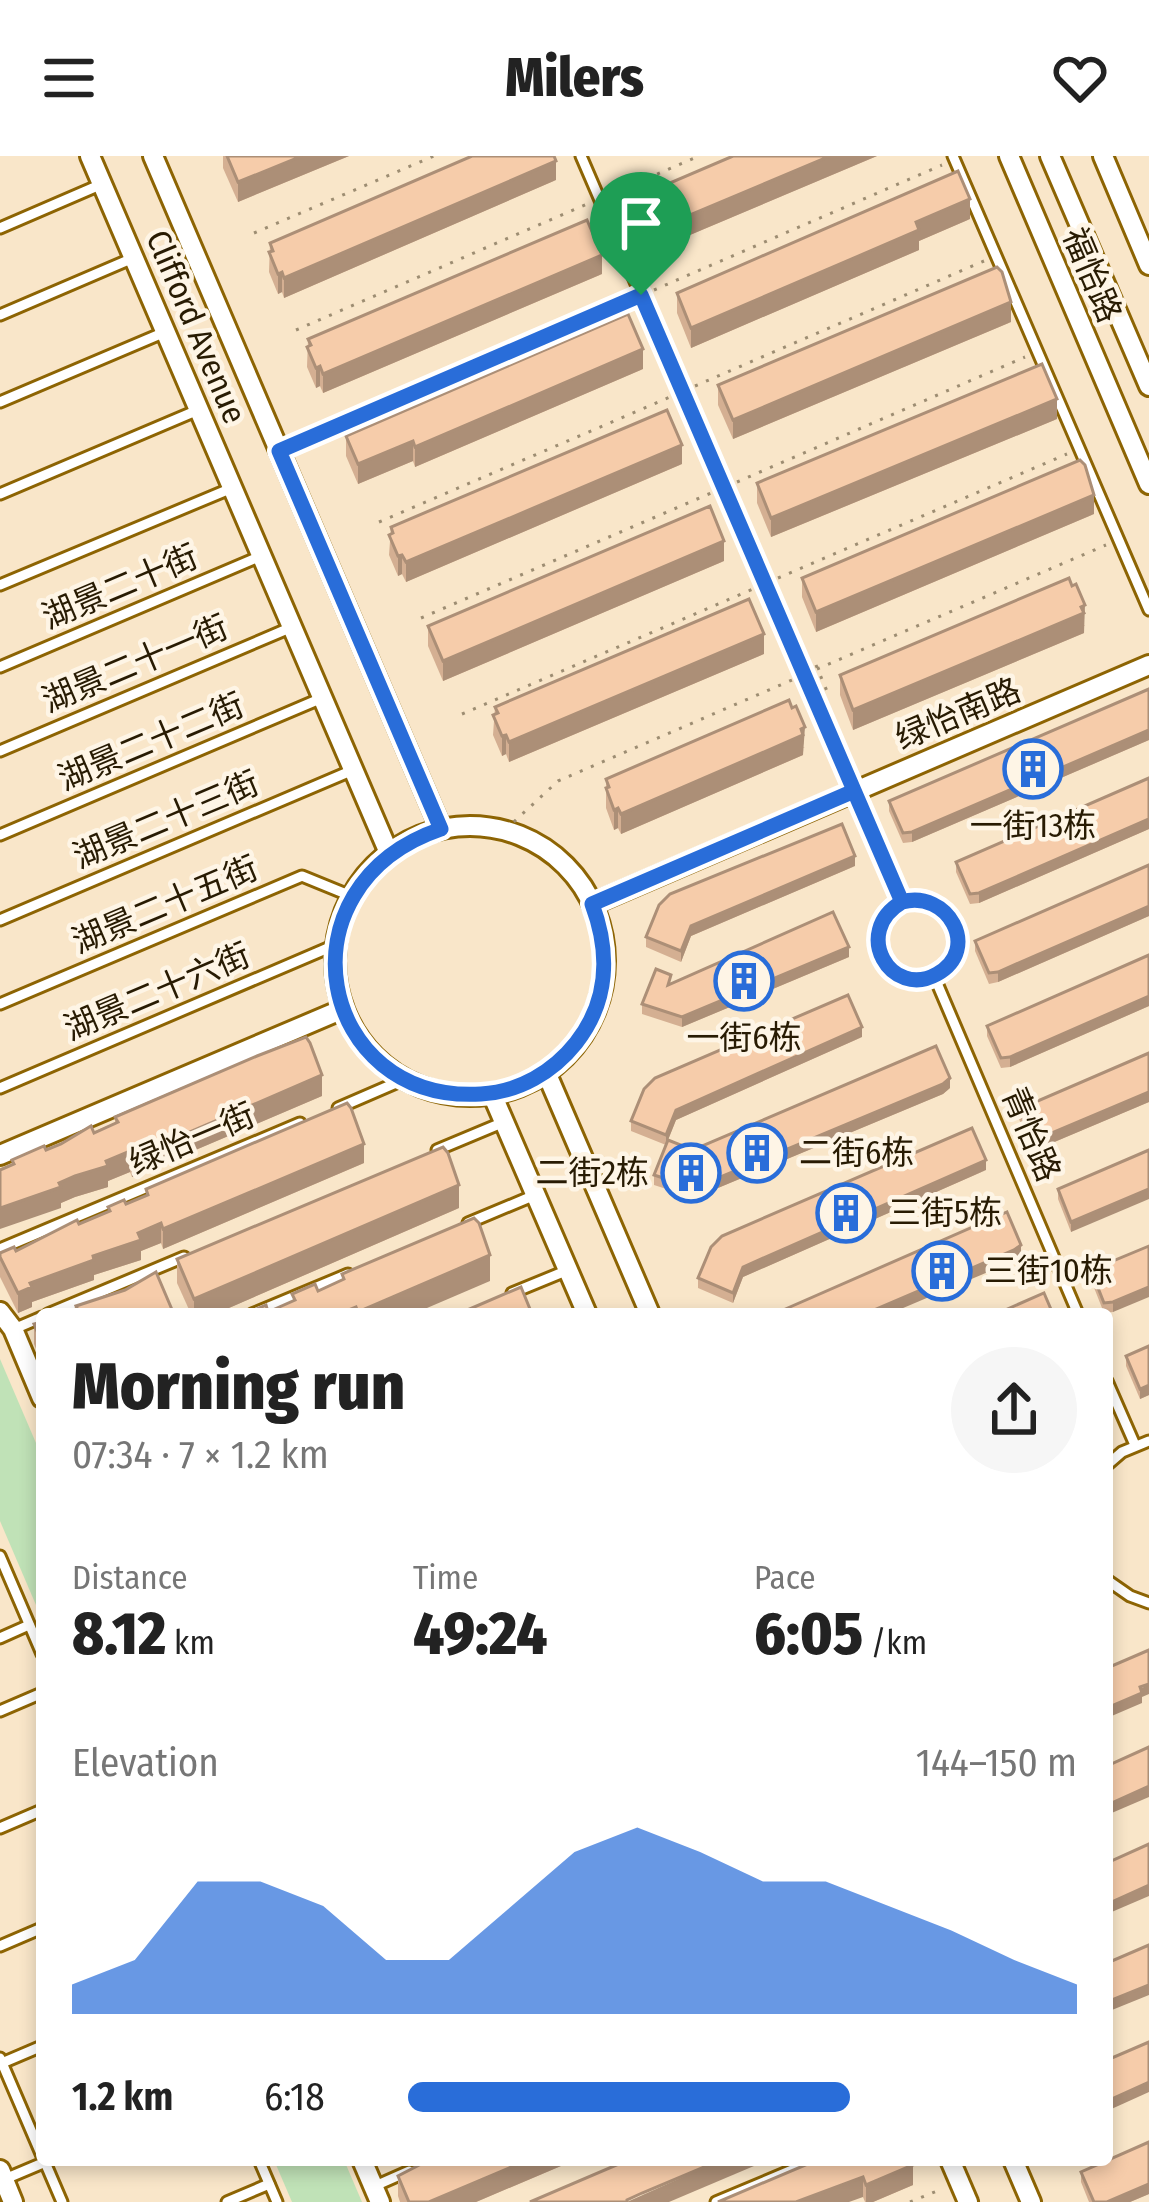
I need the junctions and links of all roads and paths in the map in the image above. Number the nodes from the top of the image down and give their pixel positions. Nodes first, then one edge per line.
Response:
1 (90, 156) edge
2 (153, 156) edge
3 (434, 156) edge
4 (581, 156) edge
5 (699, 156) edge
6 (1009, 156) edge
7 (1051, 156) edge
8 (1103, 156) edge
9 (954, 158) edge
10 (102, 184) junction
11 (599, 199) junction
12 (0, 228) edge
13 (254, 233) dead end
14 (134, 258) junction
15 (1149, 265) edge
16 (641, 295) junction
17 (0, 315) edge
18 (296, 330) dead end
19 (165, 332) junction
20 (1149, 386) edge
21 (0, 402) edge
22 (198, 410) junction
23 (279, 451) junction
24 (1149, 484) edge
25 (232, 488) junction
26 (0, 494) edge
27 (261, 556) junction
28 (0, 585) edge
29 (1149, 610) edge
30 (292, 627) junction
31 (1149, 665) edge
32 (0, 667) edge
33 (322, 698) junction
34 (0, 751) edge
35 (353, 770) junction
36 (854, 791) junction
37 (441, 829) junction
38 (0, 836) edge
39 (389, 853) junction
40 (351, 896) junction
41 (902, 902) junction
42 (592, 904) junction
43 (0, 920) edge
44 (335, 945) junction
45 (934, 976) junction
46 (0, 1004) edge
47 (343, 1009) junction
48 (546, 1072) junction
49 (405, 1079) junction
50 (0, 1088) edge
51 (492, 1094) junction
52 (504, 1122) junction
53 (0, 1155) edge
54 (417, 1159) edge
55 (535, 1195) junction
56 (448, 1232) edge
57 (0, 1249) edge
58 (200, 1250) edge
59 (361, 1268) edge
60 (568, 1270) junction
61 (505, 1296) edge
62 (62, 1308) edge
63 (266, 1308) edge
64 (584, 1308) edge
65 (647, 1308) edge
66 (1075, 1308) edge
67 (0, 1312) edge
68 (36, 1319) edge
69 (13, 1329) junction
70 (36, 1383) edge
71 (1113, 1395) edge
72 (1149, 1441) edge
73 (1135, 1445) junction
74 (1113, 1461) edge
75 (1, 1561) edge
76 (1113, 1584) edge
77 (1149, 1603) edge
78 (29, 1625) junction
79 (0, 1638) edge
80 (36, 1641) edge
81 (36, 1696) edge
82 (0, 1711) edge
83 (36, 1813) edge
84 (0, 1828) edge
85 (36, 1931) edge
86 (0, 1946) edge
87 (36, 2048) edge
88 (1, 2061) edge
89 (36, 2140) edge
90 (36, 2163) edge
91 (47, 2166) edge
92 (262, 2166) edge
93 (365, 2166) edge
94 (802, 2166) edge
95 (952, 2166) edge
96 (1015, 2166) edge
97 (415, 2169) edge
98 (2, 2175) edge
99 (959, 2182) junction
100 (269, 2184) junction
101 (377, 2194) edge
102 (14, 2202) edge
103 (62, 2202) edge
104 (226, 2202) edge
105 (277, 2202) edge
106 (716, 2202) edge
107 (910, 2202) edge
108 (968, 2202) edge
109 (1031, 2202) edge

1 - 10 street, Clifford Avenue
2 - 23 street, Clifford Avenue
3 - 13 path
4 - 11 lane
5 - 11 path
6 - 24 street, 福怡路
7 - 20 street, 福怡路
8 - 15 street
9 - 16 path
9 - 29 lane
10 - 12 lane
10 - 14 street, Clifford Avenue
11 - 16 lane
11 - 18 path
14 - 17 lane
14 - 19 street, Clifford Avenue
16 - 23 path
16 - 36 lane
19 - 21 lane
19 - 22 street, Clifford Avenue
22 - 25 street, Clifford Avenue
22 - 26 lane
23 - 37 street, Clifford Avenue
25 - 27 street, Clifford Avenue
25 - 28 lane
27 - 30 street, Clifford Avenue
27 - 32 lane, 湖景二十街
30 - 33 street, Clifford Avenue
30 - 34 lane, 湖景二十一街
31 - 36 street, 绿怡南路
33 - 35 street, Clifford Avenue
33 - 38 lane, 湖景二十二街
35 - 39 street, Clifford Avenue
35 - 43 lane, 湖景二十三街
36 - 41 lane
36 - 42 street, 绿怡南路
37 - 39 street
37 - 42 street
39 - 40 street
40 - 44 street
40 - 46 lane, 湖景二十五街
41 - 45 lane
41 - 45 lane
42 - 48 street
44 - 47 street
44 - 50 lane, 湖景二十六街
45 - 66 lane, 青怡路
47 - 49 street
47 - 53 street
48 - 51 street
48 - 65 street
49 - 51 street
49 - 57 lane, 绿怡一街
51 - 52 street
52 - 54 lane
52 - 55 street
55 - 56 lane
55 - 60 street
58 - 62 lane
59 - 63 lane
60 - 61 lane
60 - 64 street
67 - 69 street
68 - 69 lane
69 - 70 street
71 - 73 lane
72 - 73 lane
73 - 74 lane
75 - 78 lane
76 - 77 lane
78 - 79 lane
78 - 80 lane
81 - 82 lane
83 - 84 lane
85 - 86 lane
87 - 88 lane
88 - 89 lane
90 - 98 lane
91 - 103 lane
92 - 100 lane
93 - 101 street
94 - 106 lane
95 - 99 street
96 - 109 street
97 - 101 lane
98 - 102 street
99 - 107 path
99 - 108 street
100 - 104 lane
100 - 105 lane

